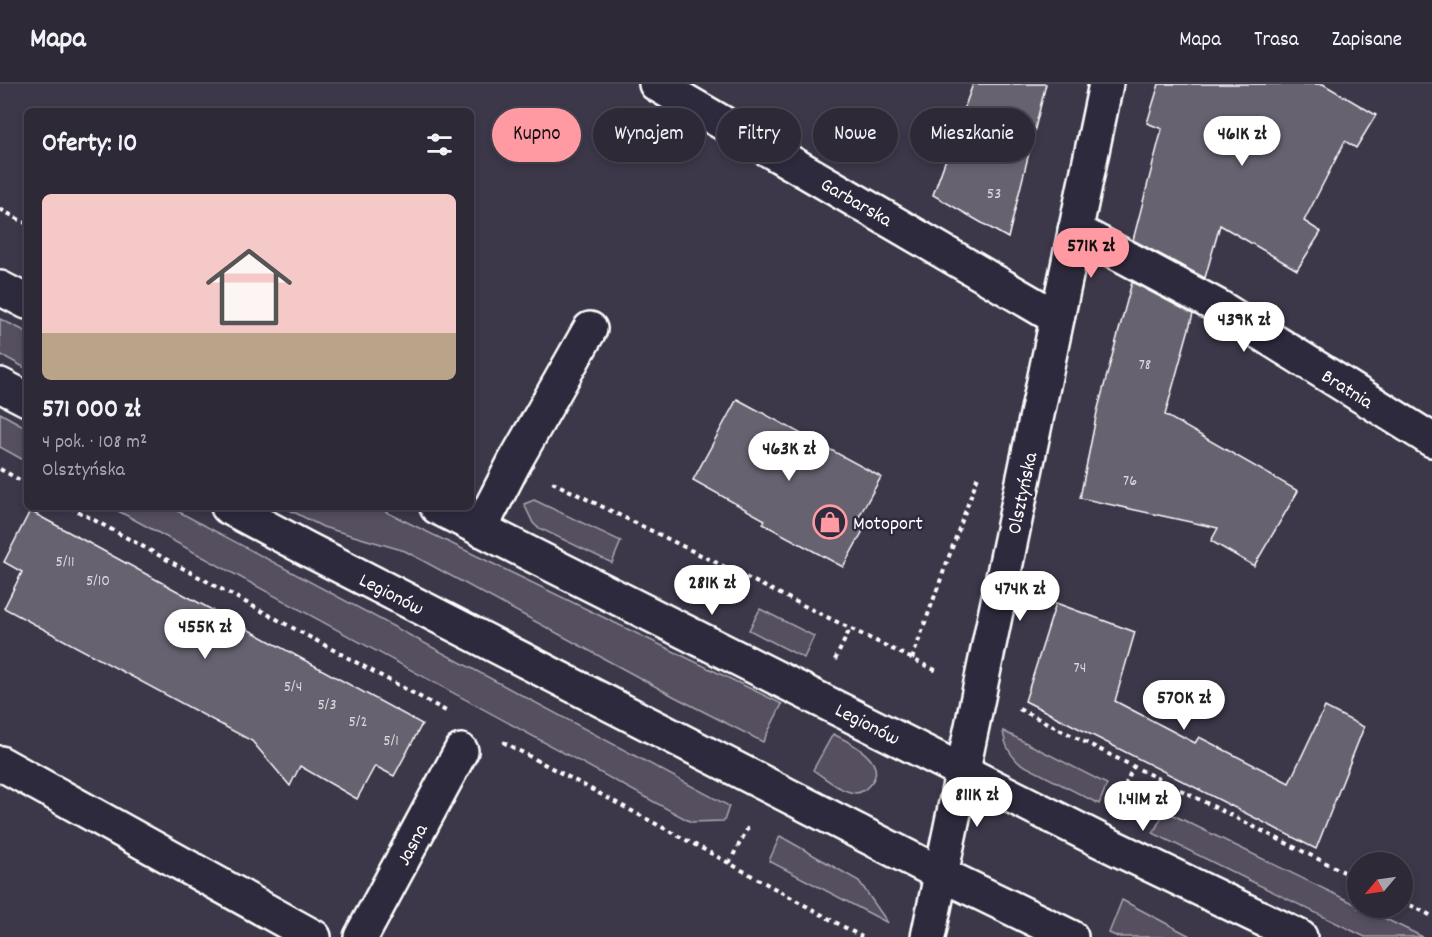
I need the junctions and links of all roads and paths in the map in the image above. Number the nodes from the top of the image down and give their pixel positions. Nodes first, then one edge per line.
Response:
1 (656, 84) edge
2 (1106, 84) edge
3 (0, 209) edge
4 (24, 222) edge
5 (1075, 230) junction
6 (0, 288) edge
7 (24, 300) edge
8 (1057, 318) junction
9 (590, 329) dead end
10 (0, 385) edge
11 (24, 397) edge
12 (1432, 440) edge
13 (514, 463) junction
14 (0, 469) edge
15 (980, 470) dead end
16 (24, 482) edge
17 (234, 510) edge
18 (443, 510) edge
19 (480, 529) junction
20 (850, 628) junction
21 (912, 659) junction
22 (834, 661) dead end
23 (921, 663) dead end
24 (1018, 709) dead end
25 (461, 751) dead end
26 (0, 763) edge
27 (1133, 767) junction
28 (963, 771) junction
29 (1114, 810) dead end
30 (753, 818) dead end
31 (729, 863) dead end
32 (941, 874) junction
33 (1347, 874) edge
34 (1413, 907) edge
35 (1432, 916) edge
36 (314, 937) edge
37 (362, 937) edge
38 (928, 937) edge
39 (1071, 937) edge
40 (1300, 937) edge

1 - 8 street, Garbarska
2 - 5 street, Olsztyńska
3 - 4 path
5 - 8 street, Olsztyńska
5 - 12 street, Bratnia
6 - 7 street
8 - 28 street, Olsztyńska
9 - 13 street
10 - 11 street
13 - 19 street
13 - 20 path
14 - 16 path
15 - 21 path
17 - 32 street, Legionów
18 - 19 street, Legionów
19 - 28 street, Legionów
20 - 21 path
20 - 22 path
21 - 23 path
24 - 27 path
25 - 37 street, Jasna
26 - 36 street
27 - 29 path
27 - 33 path
28 - 32 street, Olsztyńska
28 - 40 street, Legionów
30 - 31 path
32 - 38 street, Olsztyńska
32 - 39 street, Legionów
34 - 35 path

